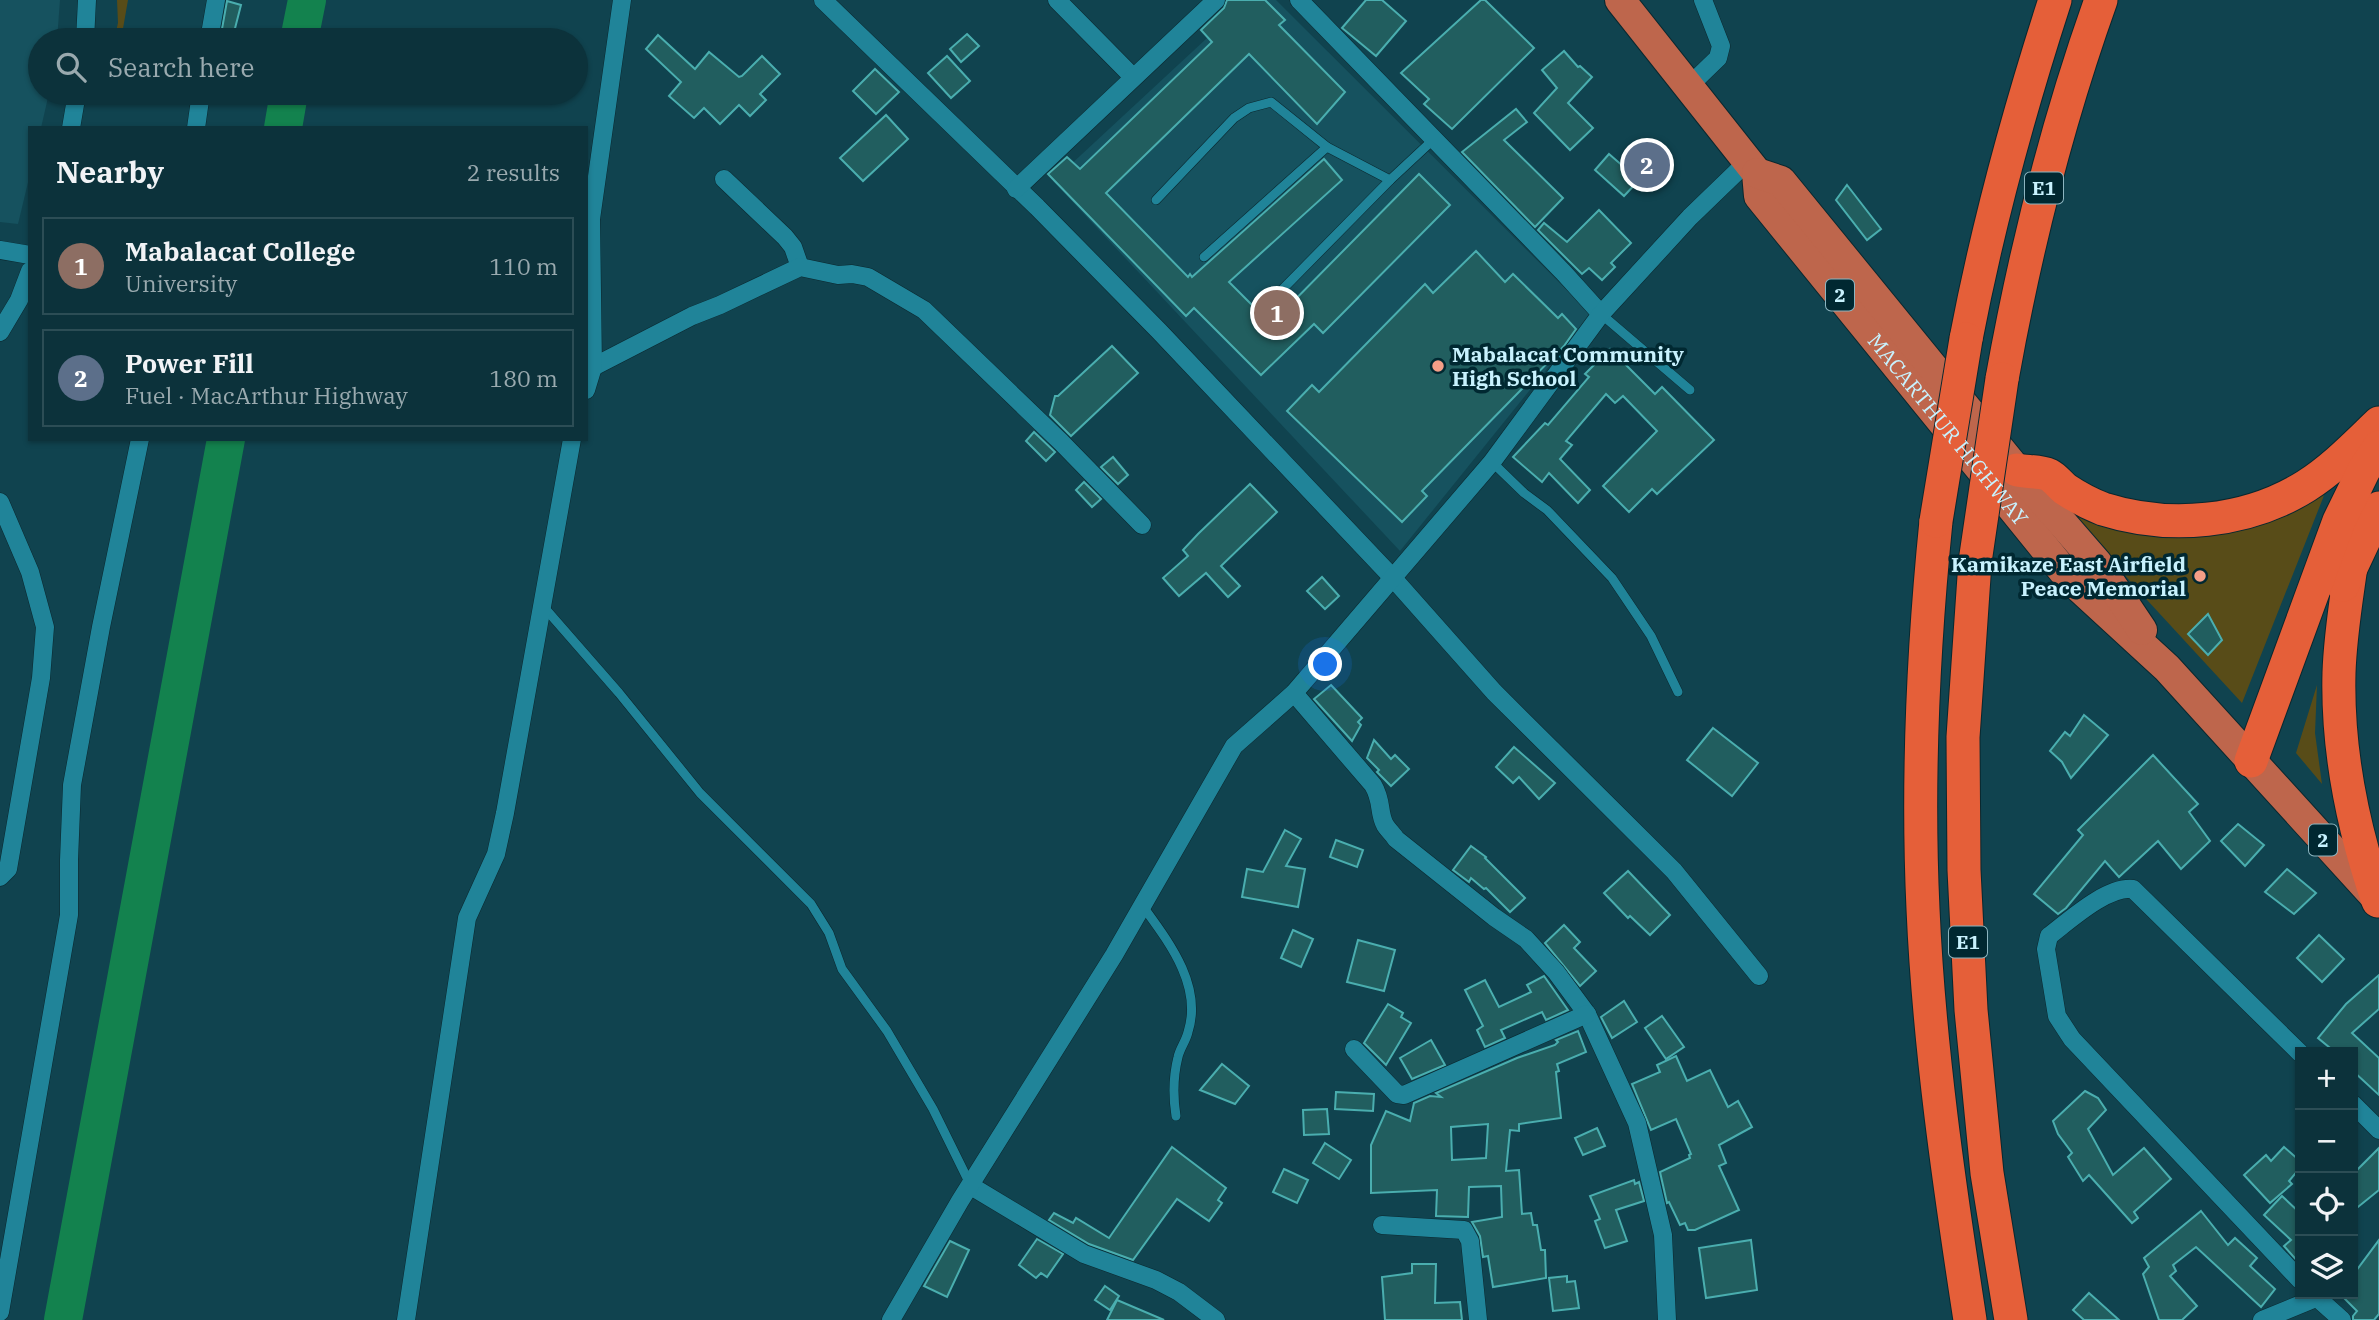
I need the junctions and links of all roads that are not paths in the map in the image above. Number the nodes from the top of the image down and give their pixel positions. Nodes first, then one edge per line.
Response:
1 (87, 0) edge
2 (216, 0) edge
3 (622, 0) edge
4 (823, 0) edge
5 (1057, 0) edge
6 (1216, 0) edge
7 (1299, 0) edge
8 (1620, 0) edge
9 (1703, 0) edge
10 (2055, 0) edge
11 (2101, 0) edge
12 (86, 28) edge
13 (211, 28) edge
14 (1133, 77) junction
15 (1689, 86) junction
16 (75, 105) edge
17 (199, 105) edge
18 (71, 126) edge
19 (196, 126) edge
20 (1434, 139) junction
21 (1327, 147) junction
22 (1753, 167) junction
23 (724, 179) dead end
24 (1391, 180) junction
25 (1016, 189) junction
26 (1156, 200) dead end
27 (0, 250) edge
28 (28, 255) edge
29 (1204, 257) dead end
30 (800, 267) junction
31 (28, 276) edge
32 (1268, 304) dead end
33 (1601, 314) junction
34 (0, 332) edge
35 (593, 367) junction
36 (588, 383) edge
37 (1690, 390) dead end
38 (2379, 423) edge
39 (140, 441) edge
40 (572, 441) edge
41 (2379, 447) edge
42 (1492, 462) junction
43 (2017, 470) junction
44 (0, 502) edge
45 (2379, 508) edge
46 (1142, 525) dead end
47 (2351, 566) junction
48 (1392, 577) junction
49 (542, 604) junction
50 (2166, 668) junction
51 (1678, 692) dead end
52 (1294, 693) junction
53 (2259, 770) junction
54 (0, 877) edge
55 (2379, 901) edge
56 (1142, 905) junction
57 (1759, 976) dead end
58 (1587, 1014) junction
59 (2295, 1048) edge
60 (1354, 1049) dead end
61 (2358, 1109) edge
62 (1176, 1116) dead end
63 (2379, 1130) edge
64 (971, 1186) junction
65 (1382, 1225) dead end
66 (2295, 1275) edge
67 (2308, 1299) edge
68 (2318, 1299) edge
69 (0, 1312) edge
70 (406, 1320) edge
71 (891, 1320) edge
72 (1216, 1320) edge
73 (1479, 1320) edge
74 (1667, 1320) edge
75 (1970, 1320) edge
76 (2011, 1320) edge
77 (2262, 1320) edge
78 (2342, 1320) edge

1 - 12 street
2 - 13 street
3 - 35 street
4 - 25 street
5 - 14 street
6 - 14 street
7 - 20 street
8 - 15 highway, MACARTHUR HIGHWAY / 2
9 - 15 street
10 - 75 highway, E1, bridge
11 - 76 highway, E1, bridge
14 - 25 street
15 - 22 highway, MACARTHUR HIGHWAY / 2
16 - 18 street
17 - 19 street
20 - 24 lane
20 - 33 street
21 - 24 lane
21 - 26 lane
21 - 29 lane
22 - 33 street
22 - 43 highway, MACARTHUR HIGHWAY / 2
22 - 50 highway, MACARTHUR HIGHWAY / 2
23 - 30 street
24 - 32 lane
25 - 48 street
27 - 28 street
30 - 35 street
30 - 46 street
31 - 34 street
33 - 37 lane
33 - 42 street
35 - 36 street
38 - 43 highway
39 - 69 street
40 - 49 street
41 - 53 highway
42 - 48 street
42 - 51 lane
43 - 50 highway, MACARTHUR HIGHWAY / 2
44 - 54 street
45 - 47 highway
47 - 53 highway
47 - 55 highway
48 - 52 street
48 - 57 street
49 - 64 lane
49 - 70 street
50 - 53 highway, MACARTHUR HIGHWAY / 2
52 - 56 street
52 - 58 street
53 - 55 highway, MACARTHUR HIGHWAY / 2
56 - 62 lane
56 - 64 street
58 - 60 street
58 - 74 street
59 - 66 street
61 - 63 street
64 - 71 street
64 - 72 street
65 - 73 street
67 - 77 street
68 - 78 street

